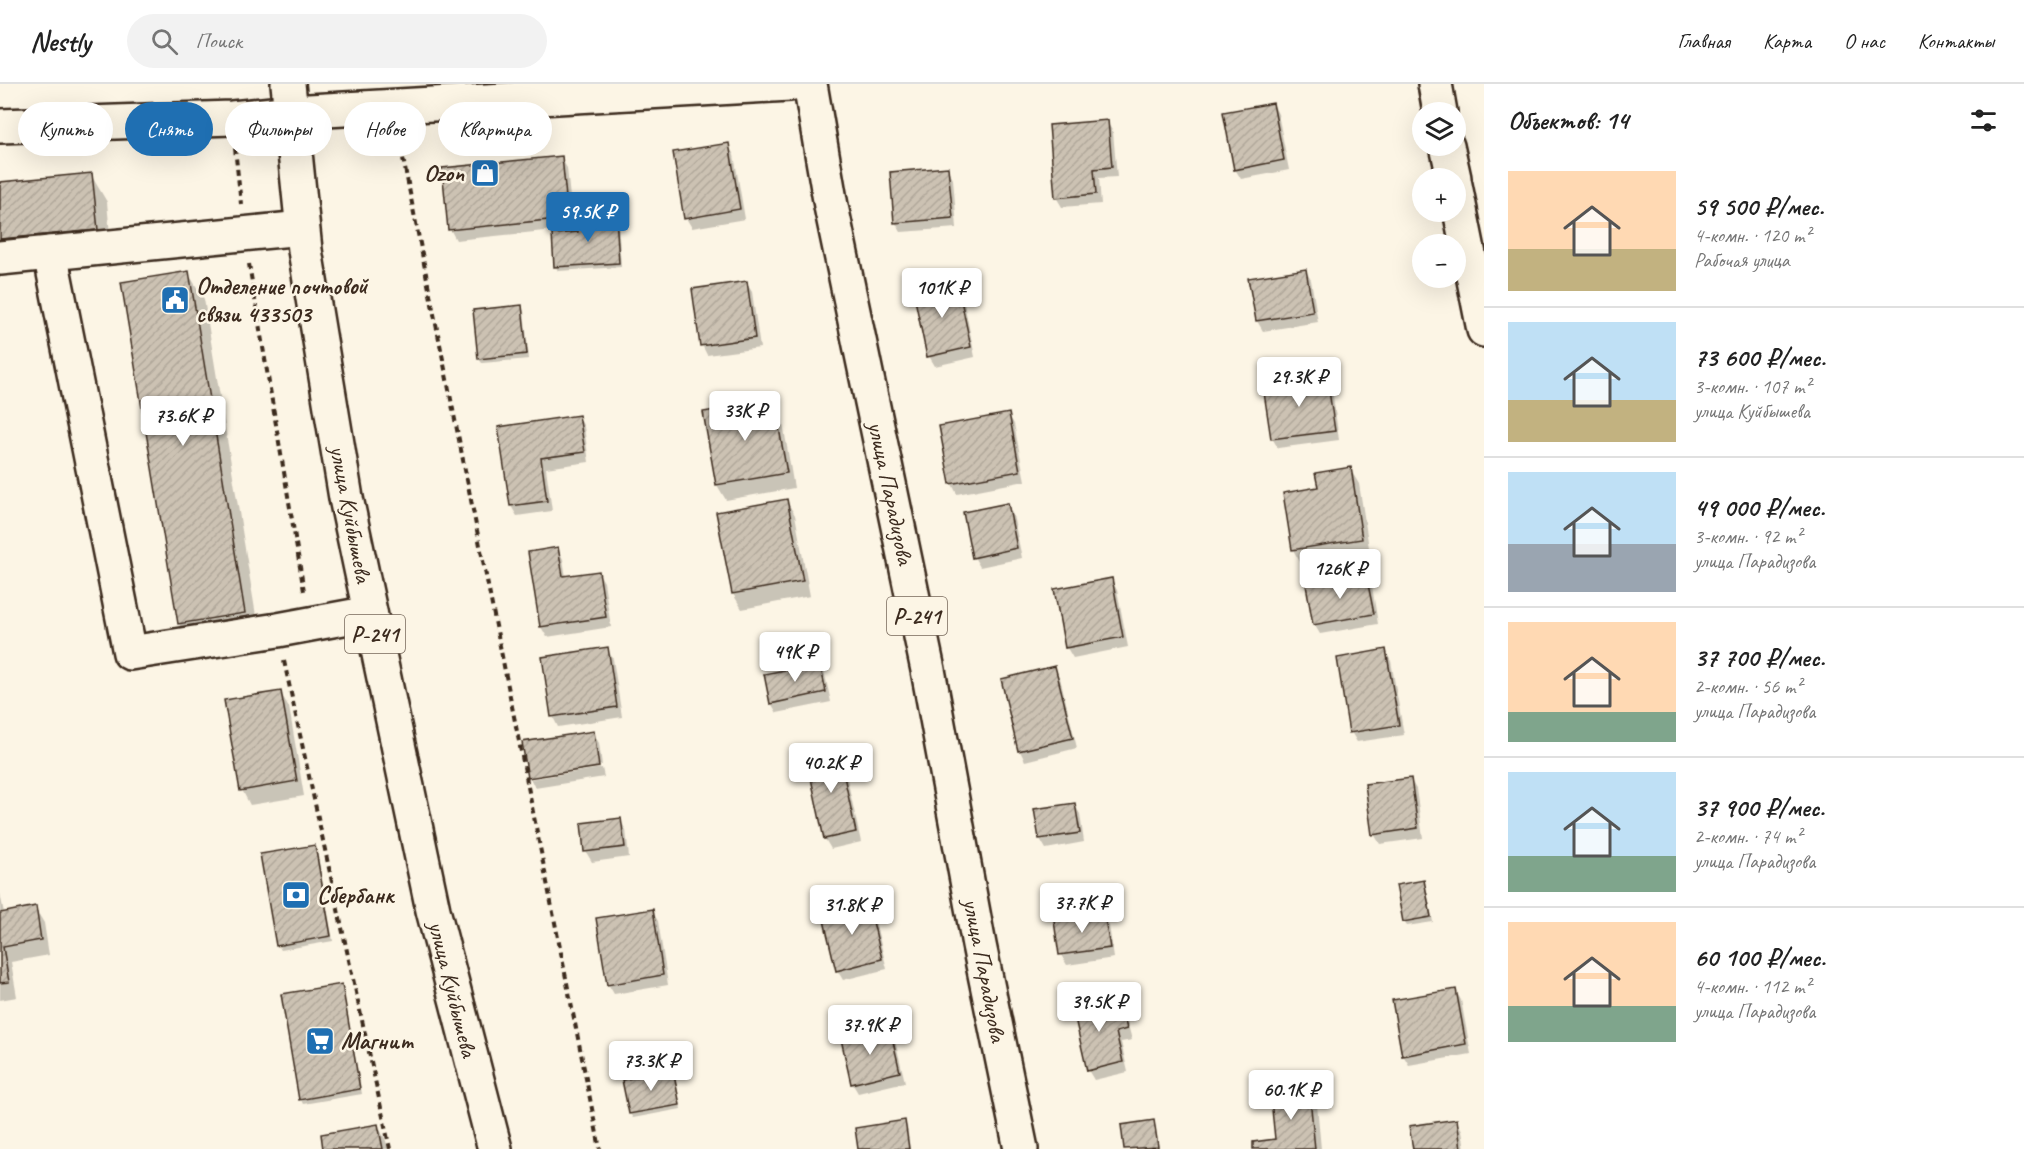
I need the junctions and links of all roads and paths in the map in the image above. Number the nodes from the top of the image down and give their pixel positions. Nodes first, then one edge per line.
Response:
1 (790, 84) edge
2 (810, 84) edge
3 (1435, 84) edge
4 (289, 98) edge
5 (1438, 102) edge
6 (344, 103) edge
7 (426, 105) edge
8 (225, 118) edge
9 (0, 126) edge
10 (236, 156) edge
11 (403, 156) edge
12 (1462, 222) edge
13 (302, 228) junction
14 (244, 234) junction
15 (50, 253) junction
16 (0, 258) edge
17 (1484, 330) edge
18 (370, 613) junction
19 (310, 625) junction
20 (278, 630) junction
21 (390, 1149) edge
22 (495, 1149) edge
23 (600, 1149) edge
24 (1021, 1149) edge

1 - 7 main road
2 - 24 main road, улица Парадизова / Р-241
3 - 5 main road
4 - 6 main road
4 - 13 main road, улица Куйбышева / Р-241
8 - 9 main road
10 - 14 path
11 - 23 path
12 - 17 main road
13 - 14 main road
13 - 18 main road, улица Куйбышева / Р-241
14 - 15 main road
14 - 19 path
15 - 16 main road
15 - 20 main road
18 - 19 main road
18 - 22 main road, улица Куйбышева / Р-241
19 - 20 main road
20 - 21 path

